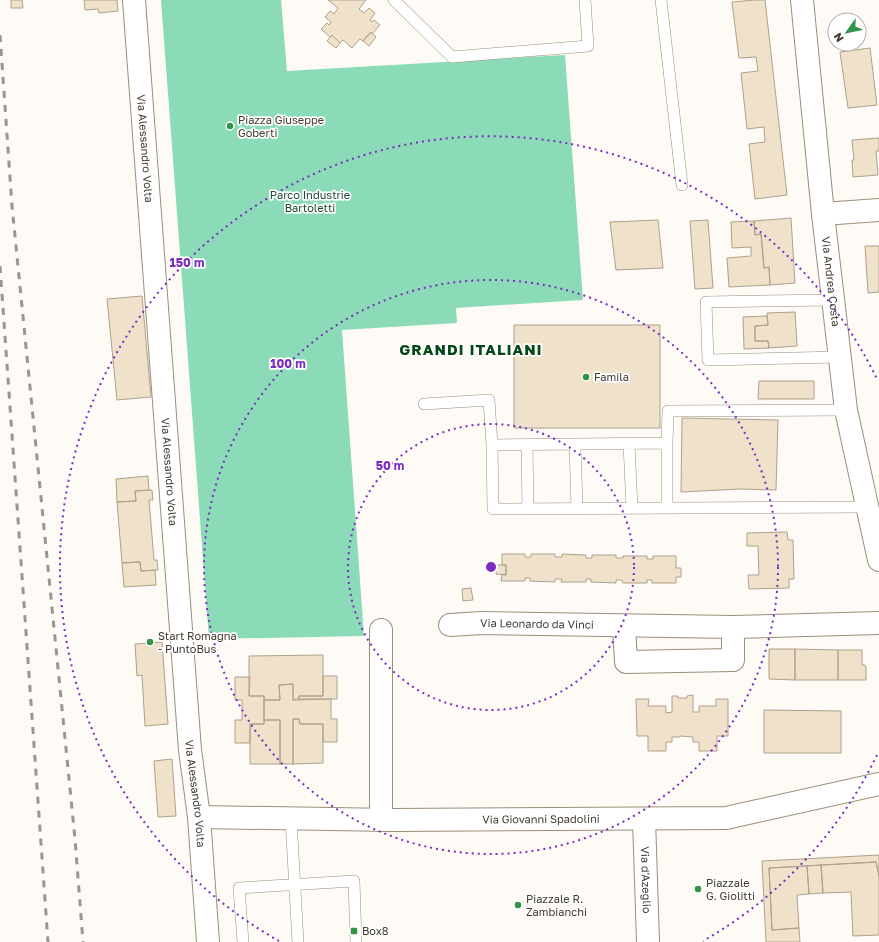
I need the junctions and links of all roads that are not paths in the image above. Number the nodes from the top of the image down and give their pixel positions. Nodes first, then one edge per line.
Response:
1 (134, 0) edge
2 (394, 0) edge
3 (585, 0) edge
4 (661, 0) edge
5 (802, 0) edge
6 (682, 185) dead end
7 (879, 210) edge
8 (823, 214) junction
9 (833, 300) junction
10 (840, 357) junction
11 (424, 404) dead end
12 (846, 410) junction
13 (575, 444) junction
14 (629, 444) junction
15 (667, 444) junction
16 (492, 445) junction
17 (527, 445) junction
18 (867, 507) junction
19 (577, 508) junction
20 (632, 508) junction
21 (667, 508) junction
22 (528, 509) junction
23 (879, 560) edge
24 (879, 623) edge
25 (450, 625) dead end
26 (624, 626) junction
27 (733, 627) junction
28 (381, 630) dead end
29 (879, 784) edge
30 (199, 817) junction
31 (291, 818) junction
32 (644, 819) junction
33 (381, 820) junction
34 (295, 885) junction
35 (208, 942) edge
36 (243, 942) edge
37 (298, 942) edge
38 (356, 942) edge
39 (648, 942) edge

1 - 30 street, Via Alessandro Volta
2 - 3 lane
4 - 6 lane
5 - 8 street, Via Andrea Costa
7 - 8 street
8 - 9 street, Via Andrea Costa
9 - 10 street, Via Andrea Costa
9 - 10 lane
10 - 12 street, Via Andrea Costa
11 - 16 lane
12 - 15 lane
12 - 18 street, Via Andrea Costa
13 - 14 lane
13 - 17 lane
13 - 19 lane
14 - 15 lane
14 - 20 lane
15 - 21 lane
16 - 17 lane
16 - 22 lane
17 - 22 lane
18 - 21 lane
18 - 23 street, Via Andrea Costa
19 - 20 lane
19 - 22 lane
20 - 21 lane
24 - 27 street, Via Leonardo da Vinci
25 - 26 street, Via Leonardo da Vinci
26 - 27 street, Via Leonardo da Vinci
26 - 27 street
28 - 33 street
29 - 32 street, Via Giovanni Spadolini
30 - 31 street, Via Giovanni Spadolini
30 - 35 street, Via Alessandro Volta
31 - 33 street, Via Giovanni Spadolini
31 - 34 lane
32 - 33 street, Via Giovanni Spadolini
32 - 39 street, Via d'Azeglio
34 - 36 lane
34 - 37 lane
34 - 38 lane

